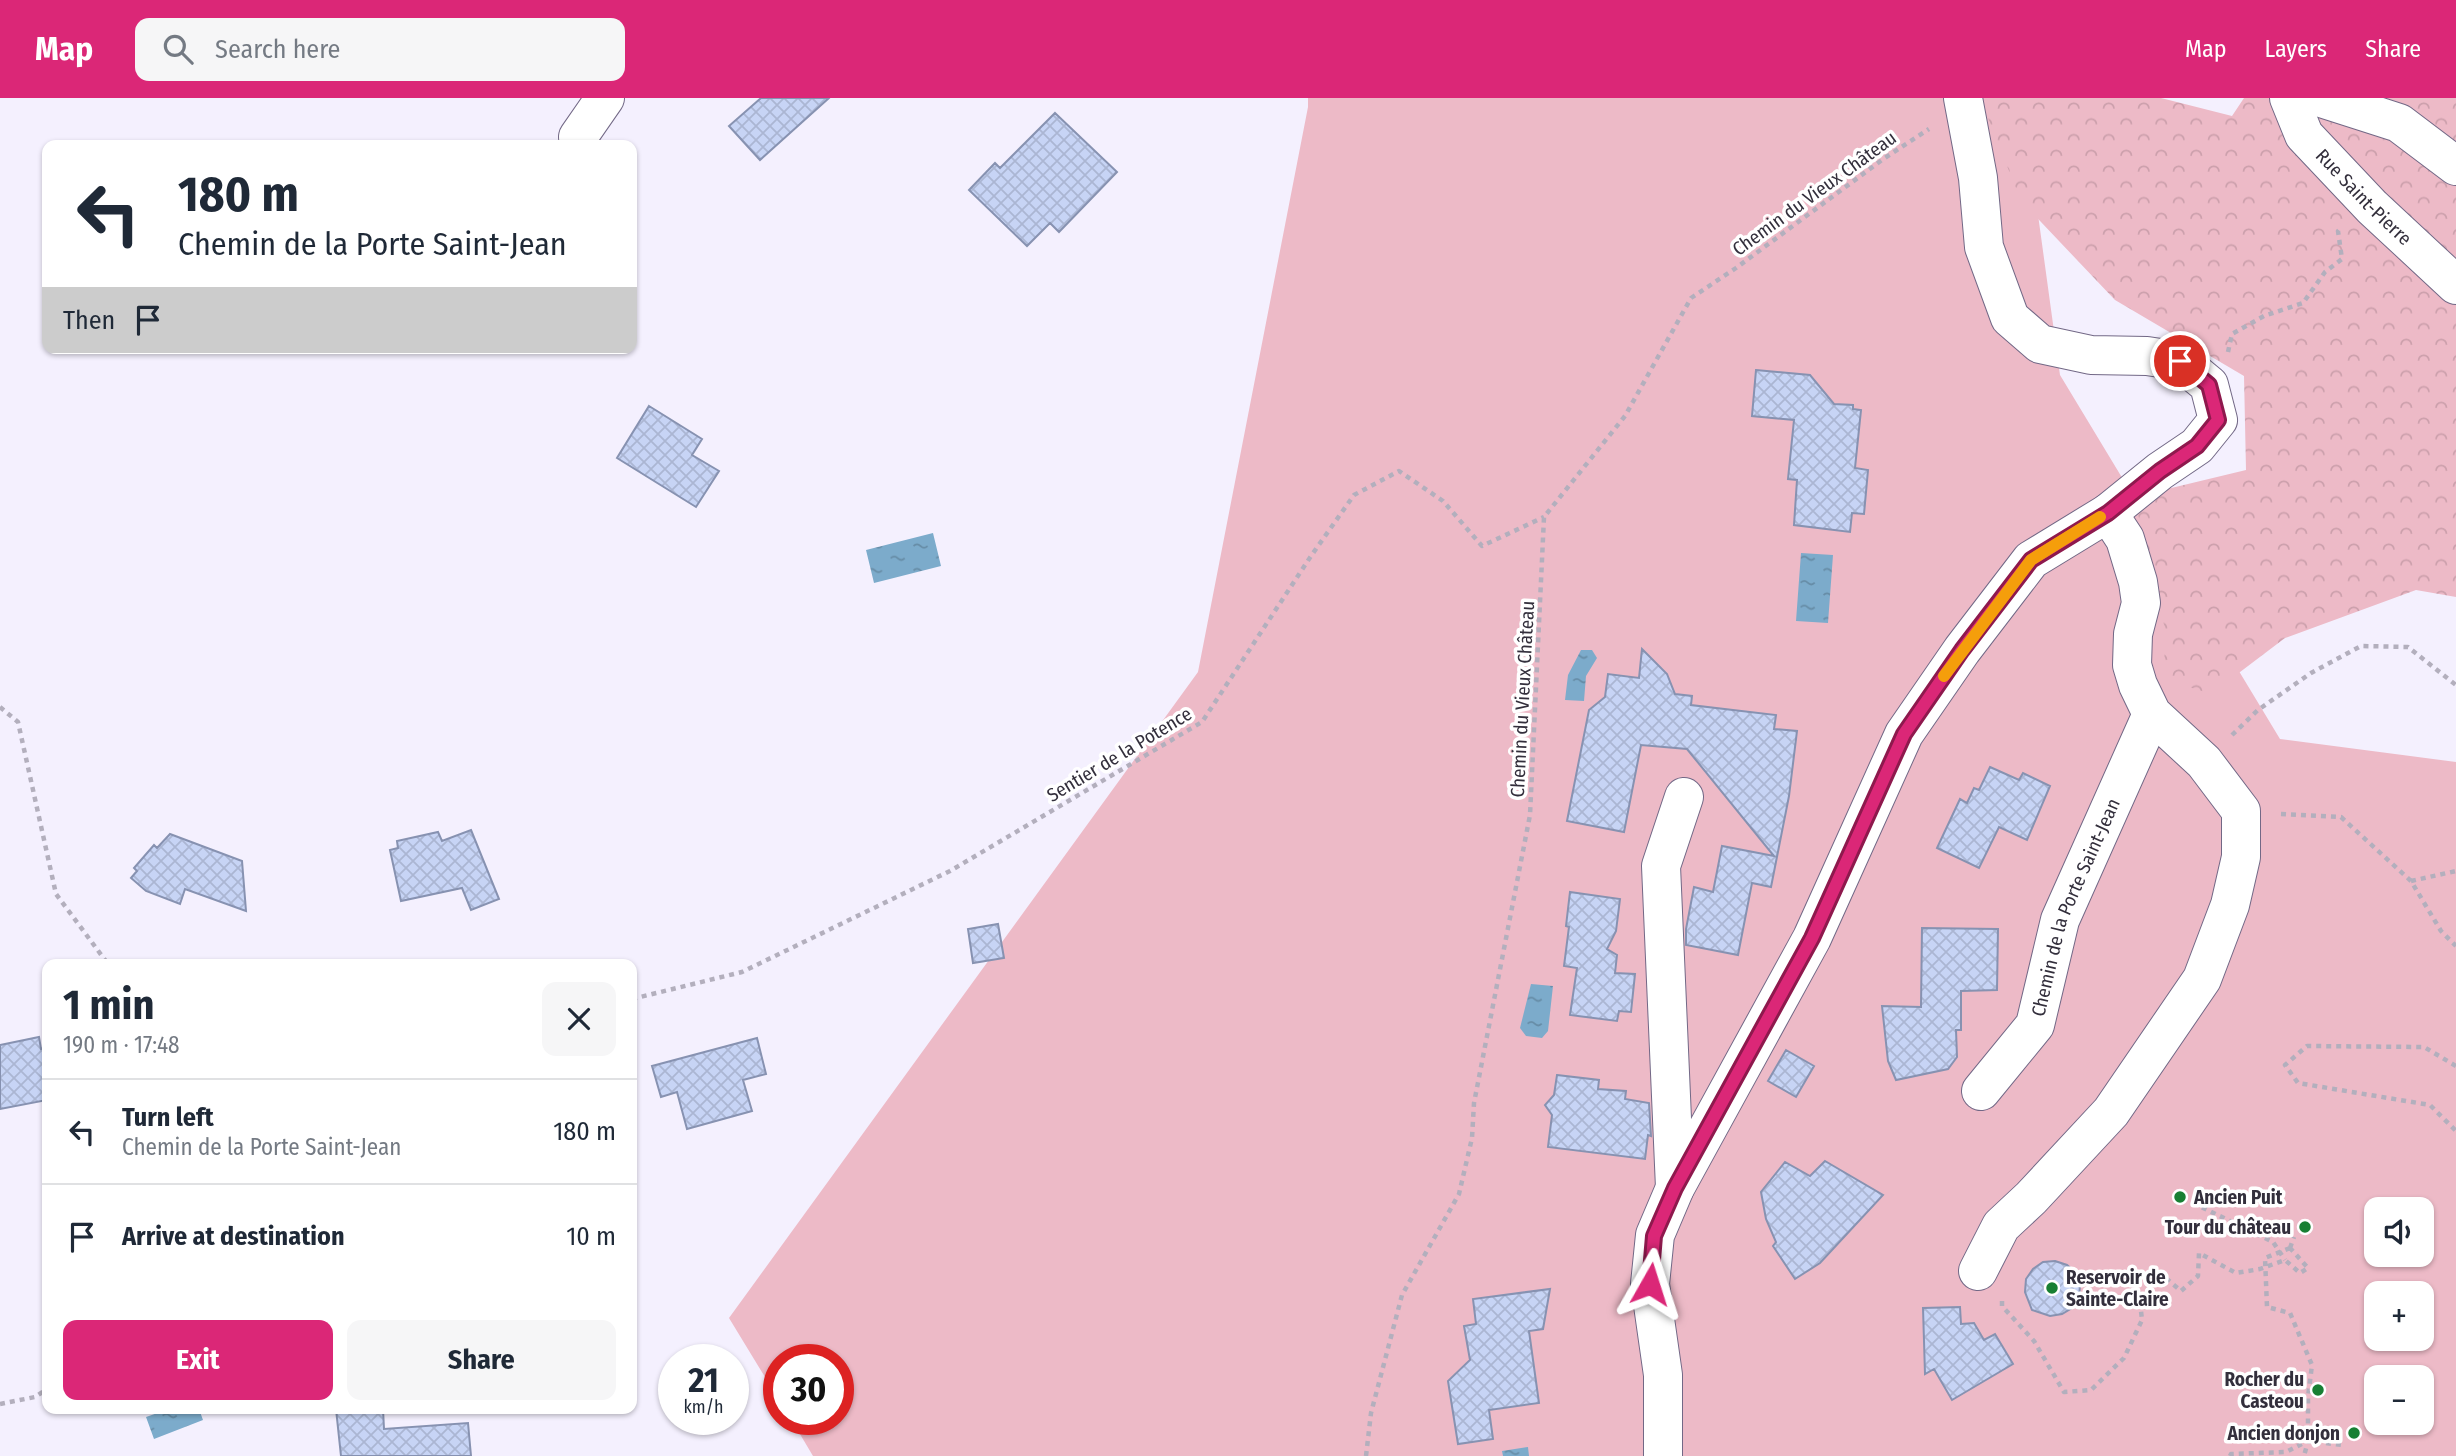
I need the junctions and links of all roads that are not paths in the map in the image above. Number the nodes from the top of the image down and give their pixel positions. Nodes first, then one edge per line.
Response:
1 (605, 98) edge
2 (2289, 98) edge
3 (2321, 98) edge
4 (1964, 102) edge
5 (578, 137) dead end
6 (2456, 166) edge
7 (2456, 285) edge
8 (2108, 513) junction
9 (2152, 714) junction
10 (1684, 797) dead end
11 (1981, 1091) dead end
12 (1675, 1188) junction
13 (1990, 1282) road end
14 (1662, 1456) edge

1 - 5 street
2 - 7 street, Rue Saint-Pierre
3 - 6 street
4 - 8 street
8 - 9 street
8 - 12 street
9 - 11 street, Chemin de la Porte Saint-Jean
9 - 13 street
10 - 12 street
12 - 14 street

